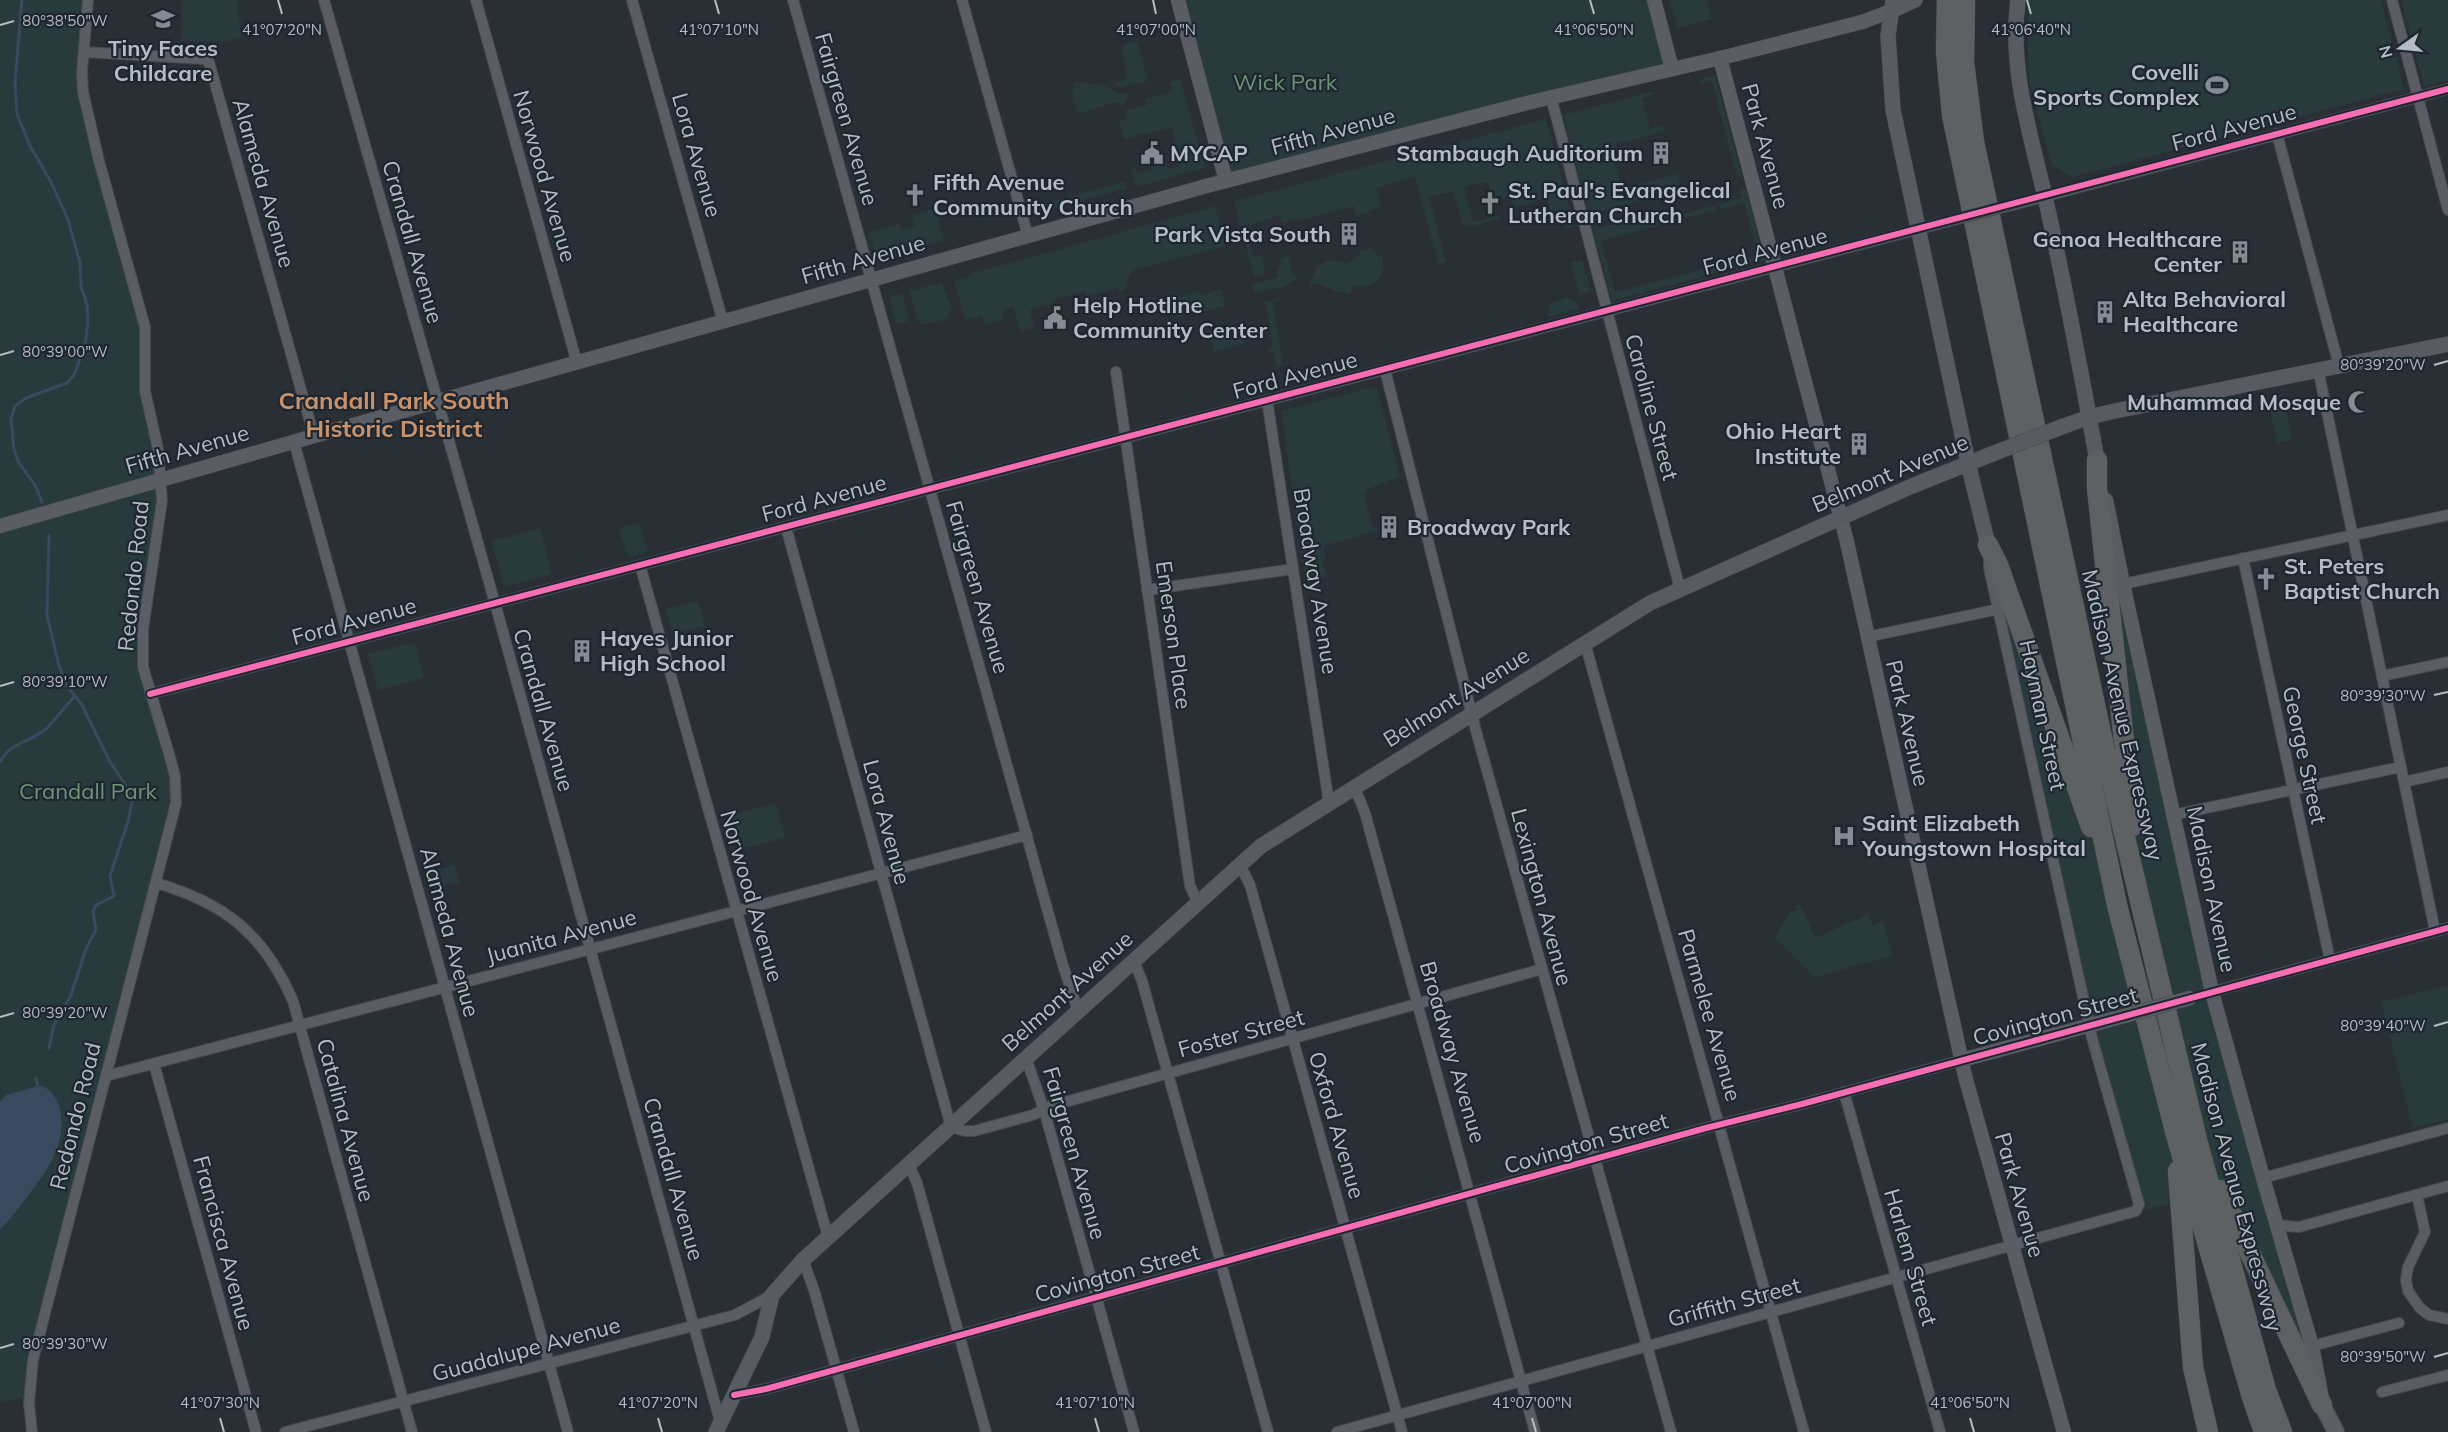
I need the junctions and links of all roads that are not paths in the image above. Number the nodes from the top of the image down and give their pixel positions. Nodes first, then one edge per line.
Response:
1 (88, 0) edge
2 (324, 0) edge
3 (476, 0) edge
4 (632, 0) edge
5 (793, 0) edge
6 (962, 0) edge
7 (1178, 0) edge
8 (1654, 0) edge
9 (1915, 0) edge
10 (1947, 0) edge
11 (1965, 0) edge
12 (2018, 0) edge
13 (2392, 0) edge
14 (1892, 5) edge
15 (84, 52) junction
16 (1720, 58) junction
17 (1672, 69) junction
18 (2448, 89) edge
19 (1551, 97) junction
20 (2418, 97) junction
21 (2277, 134) junction
22 (1226, 181) junction
23 (2045, 196) junction
24 (2448, 210) edge
25 (1918, 230) junction
26 (1028, 236) junction
27 (1776, 267) junction
28 (872, 280) junction
29 (1607, 311) junction
30 (723, 322) junction
31 (2448, 344) edge
32 (577, 363) junction
33 (2339, 366) junction
34 (2318, 369) junction
35 (1385, 370) junction
36 (1116, 372) dead end
37 (1267, 400) junction
38 (438, 402) junction
39 (2089, 417) junction
40 (314, 436) junction
41 (1125, 438) junction
42 (294, 442) junction
43 (2097, 460) junction
44 (1968, 462) junction
45 (161, 480) junction
46 (930, 489) junction
47 (2448, 515) edge
48 (1841, 518) junction
49 (0, 526) edge
50 (786, 527) junction
51 (2353, 535) junction
52 (1988, 545) joint
53 (2243, 558) junction
54 (640, 565) junction
55 (1293, 569) junction
56 (2123, 584) junction
57 (1680, 589) junction
58 (1147, 590) junction
59 (494, 603) junction
60 (2006, 608) junction
61 (1867, 636) junction
62 (349, 641) junction
63 (1585, 643) junction
64 (2448, 662) edge
65 (2382, 676) junction
66 (150, 694) junction
67 (1473, 715) junction
68 (2401, 767) junction
69 (2448, 772) edge
70 (2404, 782) junction
71 (1355, 788) junction
72 (2293, 790) junction
73 (1329, 803) junction
74 (2173, 815) junction
75 (1027, 836) junction
76 (1240, 865) junction
77 (881, 873) junction
78 (156, 883) junction
79 (1198, 903) junction
80 (2117, 904) junction
81 (736, 911) junction
82 (2142, 912) junction
83 (2448, 928) edge
84 (2435, 932) junction
85 (590, 949) junction
86 (2330, 960) junction
87 (1134, 961) junction
88 (1542, 969) junction
89 (445, 987) junction
90 (2212, 992) junction
91 (1418, 1004) junction
92 (1078, 1011) junction
93 (299, 1025) junction
94 (2090, 1025) junction
95 (1293, 1039) junction
96 (1026, 1058) junction
97 (1962, 1060) junction
98 (154, 1064) junction
99 (1168, 1073) junction
100 (106, 1076) junction
101 (1844, 1092) junction
102 (1044, 1110) junction
103 (1720, 1125) junction
104 (951, 1126) junction
105 (2448, 1128) edge
106 (2176, 1135) junction
107 (2197, 1140) junction
108 (1595, 1159) junction
109 (909, 1165) junction
110 (2263, 1178) junction
111 (2448, 1186) edge
112 (1470, 1193) junction
113 (2417, 1195) junction
114 (2139, 1207) joint
115 (2276, 1225) junction
116 (1346, 1228) junction
117 (828, 1237) junction
118 (2013, 1245) junction
119 (803, 1260) junction
120 (1221, 1263) junction
121 (1896, 1277) junction
122 (772, 1295) junction
123 (1096, 1297) junction
124 (1771, 1311) junction
125 (2448, 1319) edge
126 (2399, 1323) dead end
127 (694, 1326) junction
128 (959, 1335) junction
129 (1647, 1346) junction
130 (2312, 1346) junction
131 (549, 1364) junction
132 (837, 1369) junction
133 (2448, 1375) edge
134 (1521, 1380) junction
135 (2382, 1392) dead end
136 (734, 1395) junction
137 (403, 1401) junction
138 (2322, 1405) junction
139 (1398, 1415) junction
140 (720, 1429) edge
141 (32, 1432) edge
142 (256, 1432) edge
143 (285, 1432) edge
144 (412, 1432) edge
145 (568, 1432) edge
146 (854, 1432) edge
147 (986, 1432) edge
148 (1134, 1432) edge
149 (1268, 1432) edge
150 (1337, 1432) edge
151 (1402, 1432) edge
152 (1535, 1432) edge
153 (1671, 1432) edge
154 (1804, 1432) edge
155 (1940, 1432) edge
156 (2064, 1432) edge
157 (2208, 1432) edge
158 (2264, 1432) edge
159 (2282, 1432) edge
160 (2336, 1432) edge

1 - 15 street, Redondo Road
2 - 38 street, Crandall Avenue
3 - 32 street, Norwood Avenue
4 - 30 street, Lora Avenue
5 - 28 street, Fairgreen Avenue
6 - 26 street
7 - 22 street
8 - 17 street
9 - 14 main road, Fifth Avenue
10 - 80 highway, Madison Avenue Expressway
11 - 82 highway, Madison Avenue Expressway
12 - 23 main road, Madison Avenue
13 - 20 street
14 - 16 street, Fifth Avenue
14 - 25 main road
15 - 40 street, Alameda Avenue
15 - 45 street, Redondo Road
16 - 17 street, Fifth Avenue
16 - 27 street, Park Avenue
17 - 19 street, Fifth Avenue
18 - 20 street, Ford Avenue
19 - 22 street, Fifth Avenue
19 - 29 street, Caroline Street
20 - 21 street, Ford Avenue
20 - 24 street
21 - 23 street, Ford Avenue
21 - 33 street
22 - 26 street, Fifth Avenue
23 - 25 street, Ford Avenue, bridge
23 - 39 main road, Madison Avenue
25 - 27 street, Ford Avenue
25 - 44 main road
26 - 28 street, Fifth Avenue
27 - 29 street, Ford Avenue
27 - 48 street, Park Avenue
28 - 30 street, Fifth Avenue
28 - 46 street, Fairgreen Avenue
29 - 35 street, Ford Avenue
29 - 57 street, Caroline Street
30 - 32 street, Fifth Avenue
31 - 33 main road, Belmont Avenue
32 - 38 street, Fifth Avenue
33 - 34 main road, Belmont Avenue
34 - 39 main road, Belmont Avenue
34 - 51 street
35 - 37 street, Ford Avenue
35 - 67 street, Lexington Avenue
36 - 41 street, Emerson Place
37 - 41 street, Ford Avenue
37 - 55 street, Broadway Avenue
38 - 40 street, Fifth Avenue
38 - 59 street, Crandall Avenue
39 - 43 main road, Madison Avenue
39 - 44 main road, Belmont Avenue, bridge
40 - 42 street, Fifth Avenue
41 - 46 street, Ford Avenue
41 - 58 street, Emerson Place
42 - 45 street, Fifth Avenue
42 - 62 street, Alameda Avenue
43 - 56 street, Madison Avenue
43 - 82 highway
44 - 48 main road, Belmont Avenue
44 - 52 main road
45 - 49 street, Fifth Avenue
45 - 66 street, Redondo Road
46 - 50 street, Ford Avenue
46 - 75 street, Fairgreen Avenue
47 - 51 street
48 - 57 main road, Belmont Avenue
48 - 61 street, Park Avenue
50 - 54 street, Ford Avenue
50 - 77 street, Lora Avenue
51 - 53 street
51 - 65 street
52 - 60 highway
53 - 56 street
53 - 72 street, George Street
54 - 59 street, Ford Avenue
54 - 81 street, Norwood Avenue
55 - 58 street
55 - 73 street, Broadway Avenue
56 - 74 street, Madison Avenue
57 - 63 main road, Belmont Avenue
58 - 79 street, Emerson Place
59 - 62 street, Ford Avenue
59 - 85 street, Crandall Avenue
60 - 61 street
60 - 80 highway
60 - 94 street, Hayman Street
61 - 97 street, Park Avenue
62 - 66 street, Ford Avenue
62 - 89 street, Alameda Avenue
63 - 67 main road, Belmont Avenue
63 - 103 street, Parmelee Avenue
64 - 65 street
65 - 68 street
66 - 78 street, Redondo Road
67 - 71 main road, Belmont Avenue
67 - 88 street, Lexington Avenue
68 - 70 street
68 - 72 street
69 - 70 street
70 - 84 street
71 - 73 main road, Belmont Avenue
71 - 91 street, Broadway Avenue
72 - 74 street
72 - 86 street, George Street
73 - 76 main road, Belmont Avenue
74 - 90 street, Madison Avenue
75 - 77 street, Juanita Avenue
75 - 92 street, Fairgreen Avenue
76 - 79 main road, Belmont Avenue
76 - 95 street, Oxford Avenue
77 - 81 street, Juanita Avenue
77 - 104 street, Lora Avenue
78 - 93 street, Catalina Avenue
78 - 100 street, Redondo Road
79 - 87 main road, Belmont Avenue
80 - 106 highway, Madison Avenue Expressway
81 - 85 street, Juanita Avenue
81 - 117 street, Norwood Avenue
82 - 107 highway, Madison Avenue Expressway
83 - 84 street, Covington Street
84 - 86 street, Covington Street
85 - 89 street, Juanita Avenue
85 - 127 street, Crandall Avenue
86 - 90 street, Covington Street
87 - 92 main road, Belmont Avenue
87 - 99 street
88 - 91 street, Foster Street
88 - 108 street, Lexington Avenue
89 - 93 street, Juanita Avenue
89 - 131 street, Alameda Avenue
90 - 94 street, Covington Street, bridge
90 - 110 street, Madison Avenue
91 - 95 street, Foster Street
91 - 112 street, Broadway Avenue
92 - 96 main road, Belmont Avenue
93 - 98 street, Juanita Avenue
93 - 137 street, Catalina Avenue
94 - 97 street, Covington Street
94 - 114 street, Hayman Street
95 - 99 street, Foster Street
95 - 116 street, Oxford Avenue
96 - 102 street, Fairgreen Avenue
96 - 104 main road, Belmont Avenue
97 - 101 street, Covington Street
97 - 118 street, Park Avenue
98 - 100 street, Juanita Avenue
98 - 142 street, Francisca Avenue
99 - 102 street, Foster Street
99 - 120 street
100 - 141 street, Redondo Road
101 - 103 street, Covington Street
101 - 121 street, Harlem Street
102 - 104 street, Foster Street
102 - 123 street, Fairgreen Avenue
103 - 108 street, Covington Street
103 - 124 street, Parmelee Avenue
104 - 109 main road, Belmont Avenue
105 - 110 street
106 - 157 highway
106 - 158 highway, Madison Avenue Expressway
107 - 138 highway
107 - 159 highway, Madison Avenue Expressway
108 - 112 street, Covington Street
108 - 129 street, Lexington Avenue
109 - 117 main road, Belmont Avenue
109 - 128 street
110 - 115 street, Madison Avenue
111 - 113 street
112 - 116 street, Covington Street
112 - 134 street, Broadway Avenue
113 - 115 street
113 - 125 street
114 - 118 street, Griffith Street
115 - 130 street, Madison Avenue
116 - 120 street, Covington Street
116 - 139 street, Oxford Avenue
117 - 119 main road, Belmont Avenue
118 - 121 street, Griffith Street
118 - 156 street, Park Avenue
119 - 122 main road, Belmont Avenue
119 - 132 street
120 - 123 street, Covington Street
120 - 149 street
121 - 124 street, Griffith Street
121 - 155 street, Harlem Street
122 - 127 street, Guadalupe Avenue
122 - 136 main road, Belmont Avenue
123 - 128 street, Covington Street
123 - 148 street, Fairgreen Avenue
124 - 129 street, Griffith Street
124 - 154 street, Parmelee Avenue
126 - 130 street
127 - 131 street, Guadalupe Avenue
127 - 140 street, Crandall Avenue
128 - 132 street, Covington Street
128 - 147 street
129 - 134 street, Griffith Street
129 - 153 street, Lexington Avenue
130 - 138 street, Madison Avenue
131 - 137 street, Guadalupe Avenue
131 - 145 street, Alameda Avenue
132 - 136 street, Covington Street
132 - 146 street
133 - 135 street
134 - 139 street, Griffith Street
134 - 152 street, Broadway Avenue
136 - 140 main road, Belmont Avenue
137 - 143 street, Guadalupe Avenue
137 - 144 street, Catalina Avenue
138 - 160 main road, Madison Avenue
139 - 150 street, Griffith Street
139 - 151 street, Oxford Avenue

